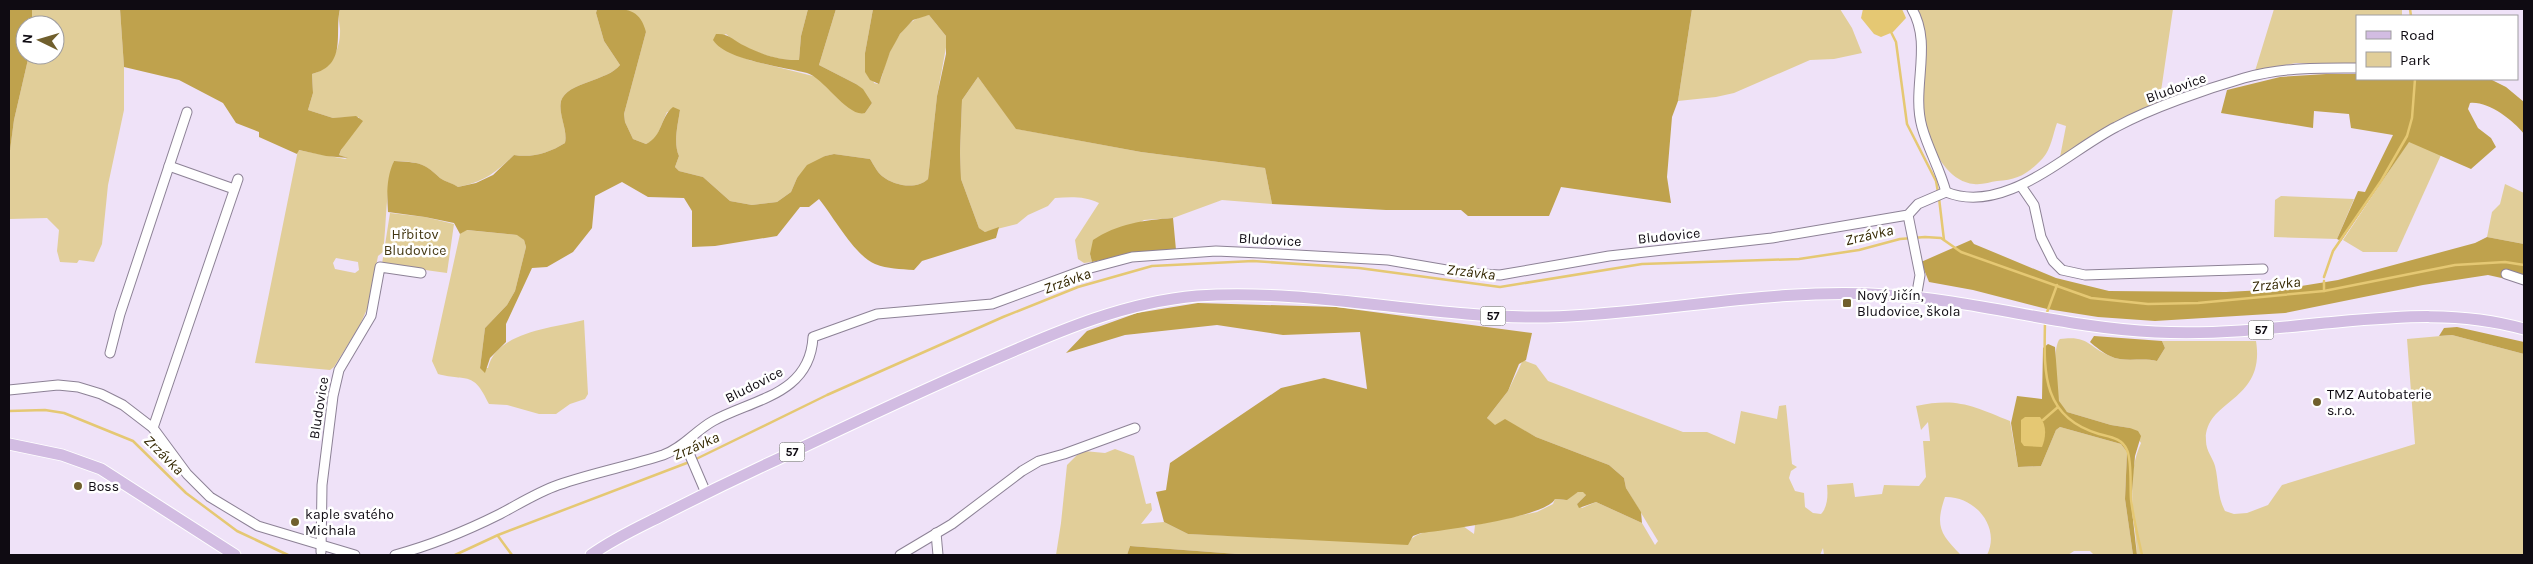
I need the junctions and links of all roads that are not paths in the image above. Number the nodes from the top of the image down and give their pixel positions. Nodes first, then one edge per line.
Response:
1 (1912, 9) edge
2 (2356, 68) edge
3 (187, 112) dead end
4 (168, 166) junction
5 (238, 179) dead end
6 (2021, 186) junction
7 (234, 189) junction
8 (1946, 192) junction
9 (1909, 218) junction
10 (2263, 268) dead end
11 (421, 273) dead end
12 (2506, 274) dead end
13 (2524, 280) edge
14 (1916, 298) junction
15 (2524, 329) edge
16 (110, 353) dead end
17 (9, 390) edge
18 (154, 428) junction
19 (1135, 428) dead end
20 (9, 444) edge
21 (686, 447) junction
22 (706, 493) junction
23 (936, 534) junction
24 (322, 548) junction
25 (235, 555) edge
26 (355, 555) edge
27 (394, 555) edge
28 (591, 555) edge
29 (900, 555) edge
30 (938, 555) edge

1 - 8 street
2 - 6 street, Bludovice
3 - 4 street
4 - 7 street
4 - 16 street
5 - 7 street
6 - 8 street, Bludovice
6 - 10 street
7 - 18 street
8 - 9 street, Bludovice
9 - 14 street
9 - 21 street, Bludovice
11 - 24 street, Bludovice
12 - 13 street
14 - 15 main road, 57
14 - 22 main road, 57
17 - 18 street
18 - 24 street
19 - 23 street
20 - 25 main road
21 - 22 street
21 - 27 street, Bludovice
22 - 28 main road, 57
23 - 29 street
23 - 30 street
24 - 26 street

